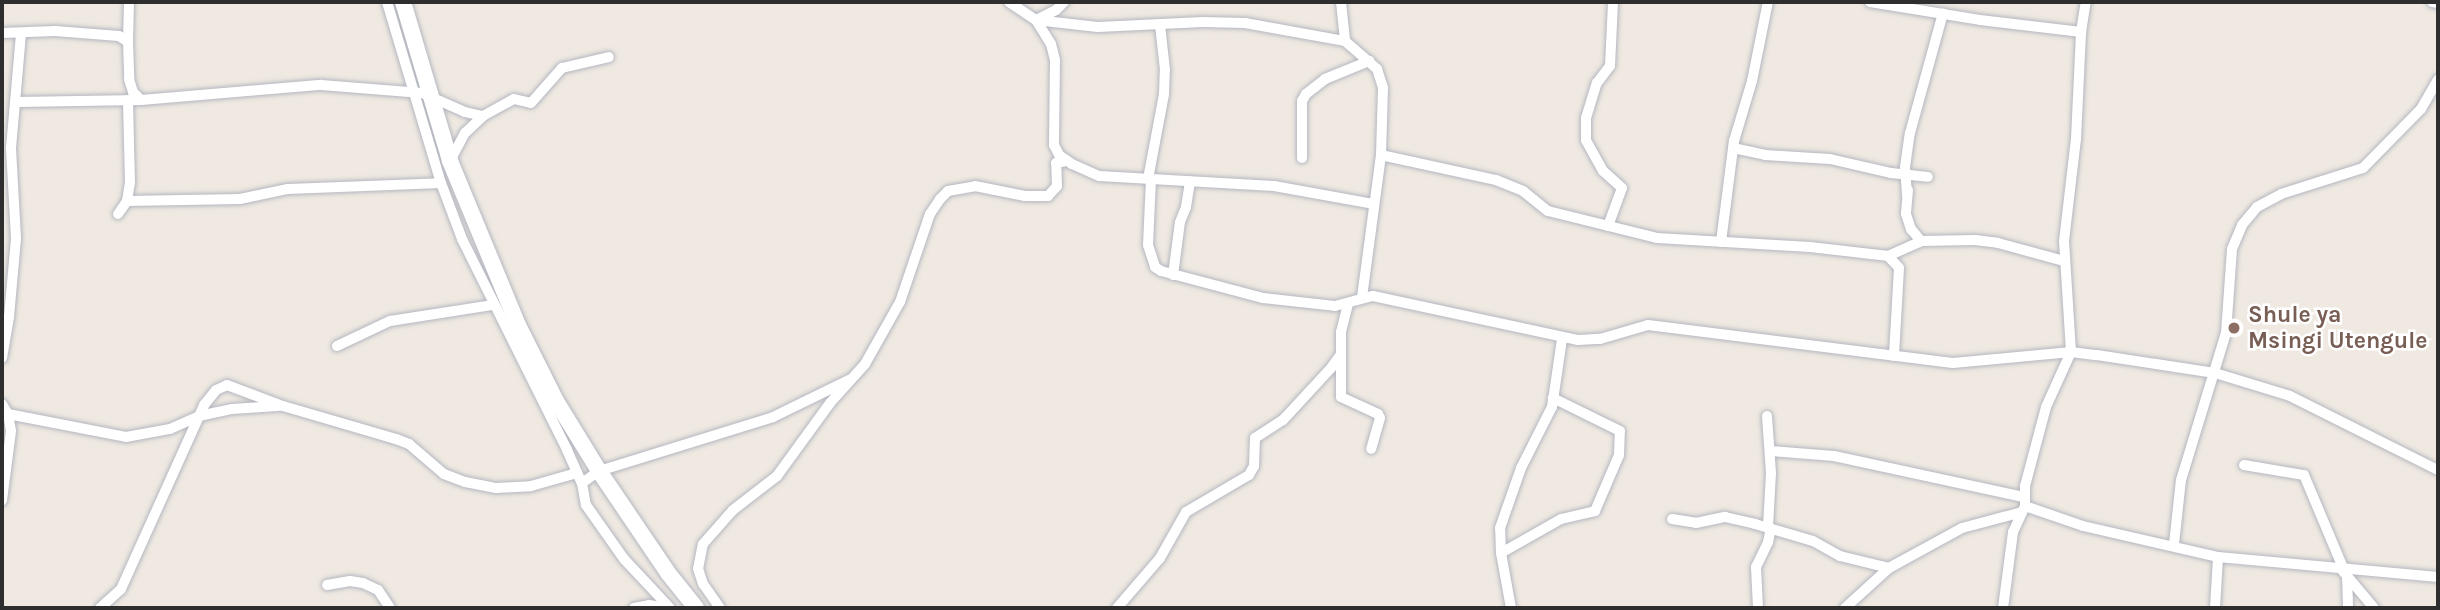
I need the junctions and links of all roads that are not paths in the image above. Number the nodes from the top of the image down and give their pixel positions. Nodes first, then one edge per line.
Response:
1 (129, 2) edge
2 (387, 2) edge
3 (403, 2) edge
4 (1009, 2) edge
5 (1064, 2) edge
6 (1341, 2) edge
7 (1613, 2) edge
8 (1768, 2) edge
9 (1870, 2) edge
10 (2086, 2) edge
11 (2432, 2) edge
12 (2438, 3) edge
13 (1943, 13) junction
14 (1035, 20) junction
15 (1160, 25) junction
16 (2081, 32) junction
17 (2, 33) edge
18 (21, 34) junction
19 (1345, 41) junction
20 (128, 42) junction
21 (610, 57) dead end
22 (1369, 61) junction
23 (2438, 80) edge
24 (422, 94) junction
25 (128, 100) junction
26 (141, 100) junction
27 (16, 102) junction
28 (483, 116) junction
29 (7, 147) edge
30 (1733, 148) junction
31 (1381, 155) junction
32 (1302, 158) dead end
33 (450, 161) junction
34 (1066, 161) junction
35 (1905, 174) junction
36 (1928, 177) junction
37 (1941, 177) dead end
38 (1149, 179) junction
39 (1191, 181) junction
40 (441, 183) junction
41 (1907, 195) junction
42 (127, 201) junction
43 (1374, 204) junction
44 (118, 214) dead end
45 (1608, 226) junction
46 (1921, 241) junction
47 (1721, 242) junction
48 (1888, 256) junction
49 (2064, 261) junction
50 (1173, 275) junction
51 (1362, 297) junction
52 (1348, 304) junction
53 (492, 305) junction
54 (1562, 339) junction
55 (337, 346) dead end
56 (2071, 352) junction
57 (1341, 354) junction
58 (1894, 356) junction
59 (2, 358) edge
60 (2215, 373) junction
61 (852, 379) junction
62 (1553, 398) junction
63 (283, 406) junction
64 (5, 409) edge
65 (199, 416) junction
66 (1767, 416) dead end
67 (1371, 449) dead end
68 (1771, 451) junction
69 (2244, 465) dead end
70 (2438, 470) edge
71 (599, 471) junction
72 (579, 478) junction
73 (2, 496) edge
74 (2024, 505) junction
75 (1672, 519) dead end
76 (1769, 527) junction
77 (2174, 544) junction
78 (1501, 553) junction
79 (2218, 557) junction
80 (1889, 568) junction
81 (2344, 572) junction
82 (2438, 577) edge
83 (327, 585) dead end
84 (655, 589) junction
85 (100, 608) edge
86 (390, 608) edge
87 (634, 608) edge
88 (669, 608) edge
89 (696, 608) edge
90 (720, 608) edge
91 (1117, 608) edge
92 (1511, 608) edge
93 (1758, 608) edge
94 (1845, 608) edge
95 (2003, 608) edge
96 (2215, 608) edge
97 (2348, 608) edge
98 (2374, 608) edge

1 - 20 street
2 - 24 street
3 - 24 main road
4 - 14 street
5 - 14 street
6 - 19 street
7 - 45 street
8 - 30 street
9 - 13 street
10 - 16 street
11 - 12 street
13 - 16 street
13 - 35 street
14 - 15 street
14 - 34 street
15 - 19 street
15 - 38 street
16 - 49 street
17 - 18 street
18 - 20 street
18 - 27 street
19 - 22 street
20 - 26 street
21 - 28 street
22 - 31 street
22 - 32 street
23 - 60 street
24 - 26 street
24 - 28 street
24 - 33 main road
24 - 40 street
25 - 26 street
25 - 27 street
25 - 42 street
27 - 29 street
28 - 33 street
29 - 59 street
30 - 35 street
30 - 47 street
31 - 43 street
31 - 45 street
33 - 71 main road
34 - 38 street
34 - 61 street
35 - 36 street
35 - 41 street
36 - 37 street
36 - 41 street
38 - 39 street
38 - 50 street
39 - 43 street
39 - 50 street
40 - 42 street
40 - 53 street
41 - 46 street
42 - 44 street
43 - 51 street
45 - 47 street
46 - 48 street
46 - 49 street
47 - 48 street
48 - 58 street
49 - 56 street
50 - 52 street
51 - 52 street
51 - 54 street
52 - 57 street
53 - 55 street
53 - 72 street
54 - 58 street
54 - 62 street
56 - 58 street
56 - 60 street
56 - 74 street
57 - 67 street
57 - 91 street
60 - 70 street
60 - 77 street
61 - 71 street
61 - 90 street
62 - 78 street
62 - 78 street
63 - 65 street
63 - 65 street
63 - 72 street
64 - 65 street
64 - 73 street
65 - 85 street
66 - 68 street
68 - 74 street
68 - 76 street
69 - 81 street
71 - 72 street
71 - 89 main road
72 - 84 street
74 - 77 street
74 - 80 street
74 - 95 street
75 - 76 street
76 - 80 street
76 - 93 street
77 - 79 street
78 - 92 street
79 - 81 street
79 - 96 street
80 - 94 street
81 - 82 street
81 - 97 street
81 - 98 street
83 - 86 street
84 - 87 street
84 - 88 street
87 - 88 street

